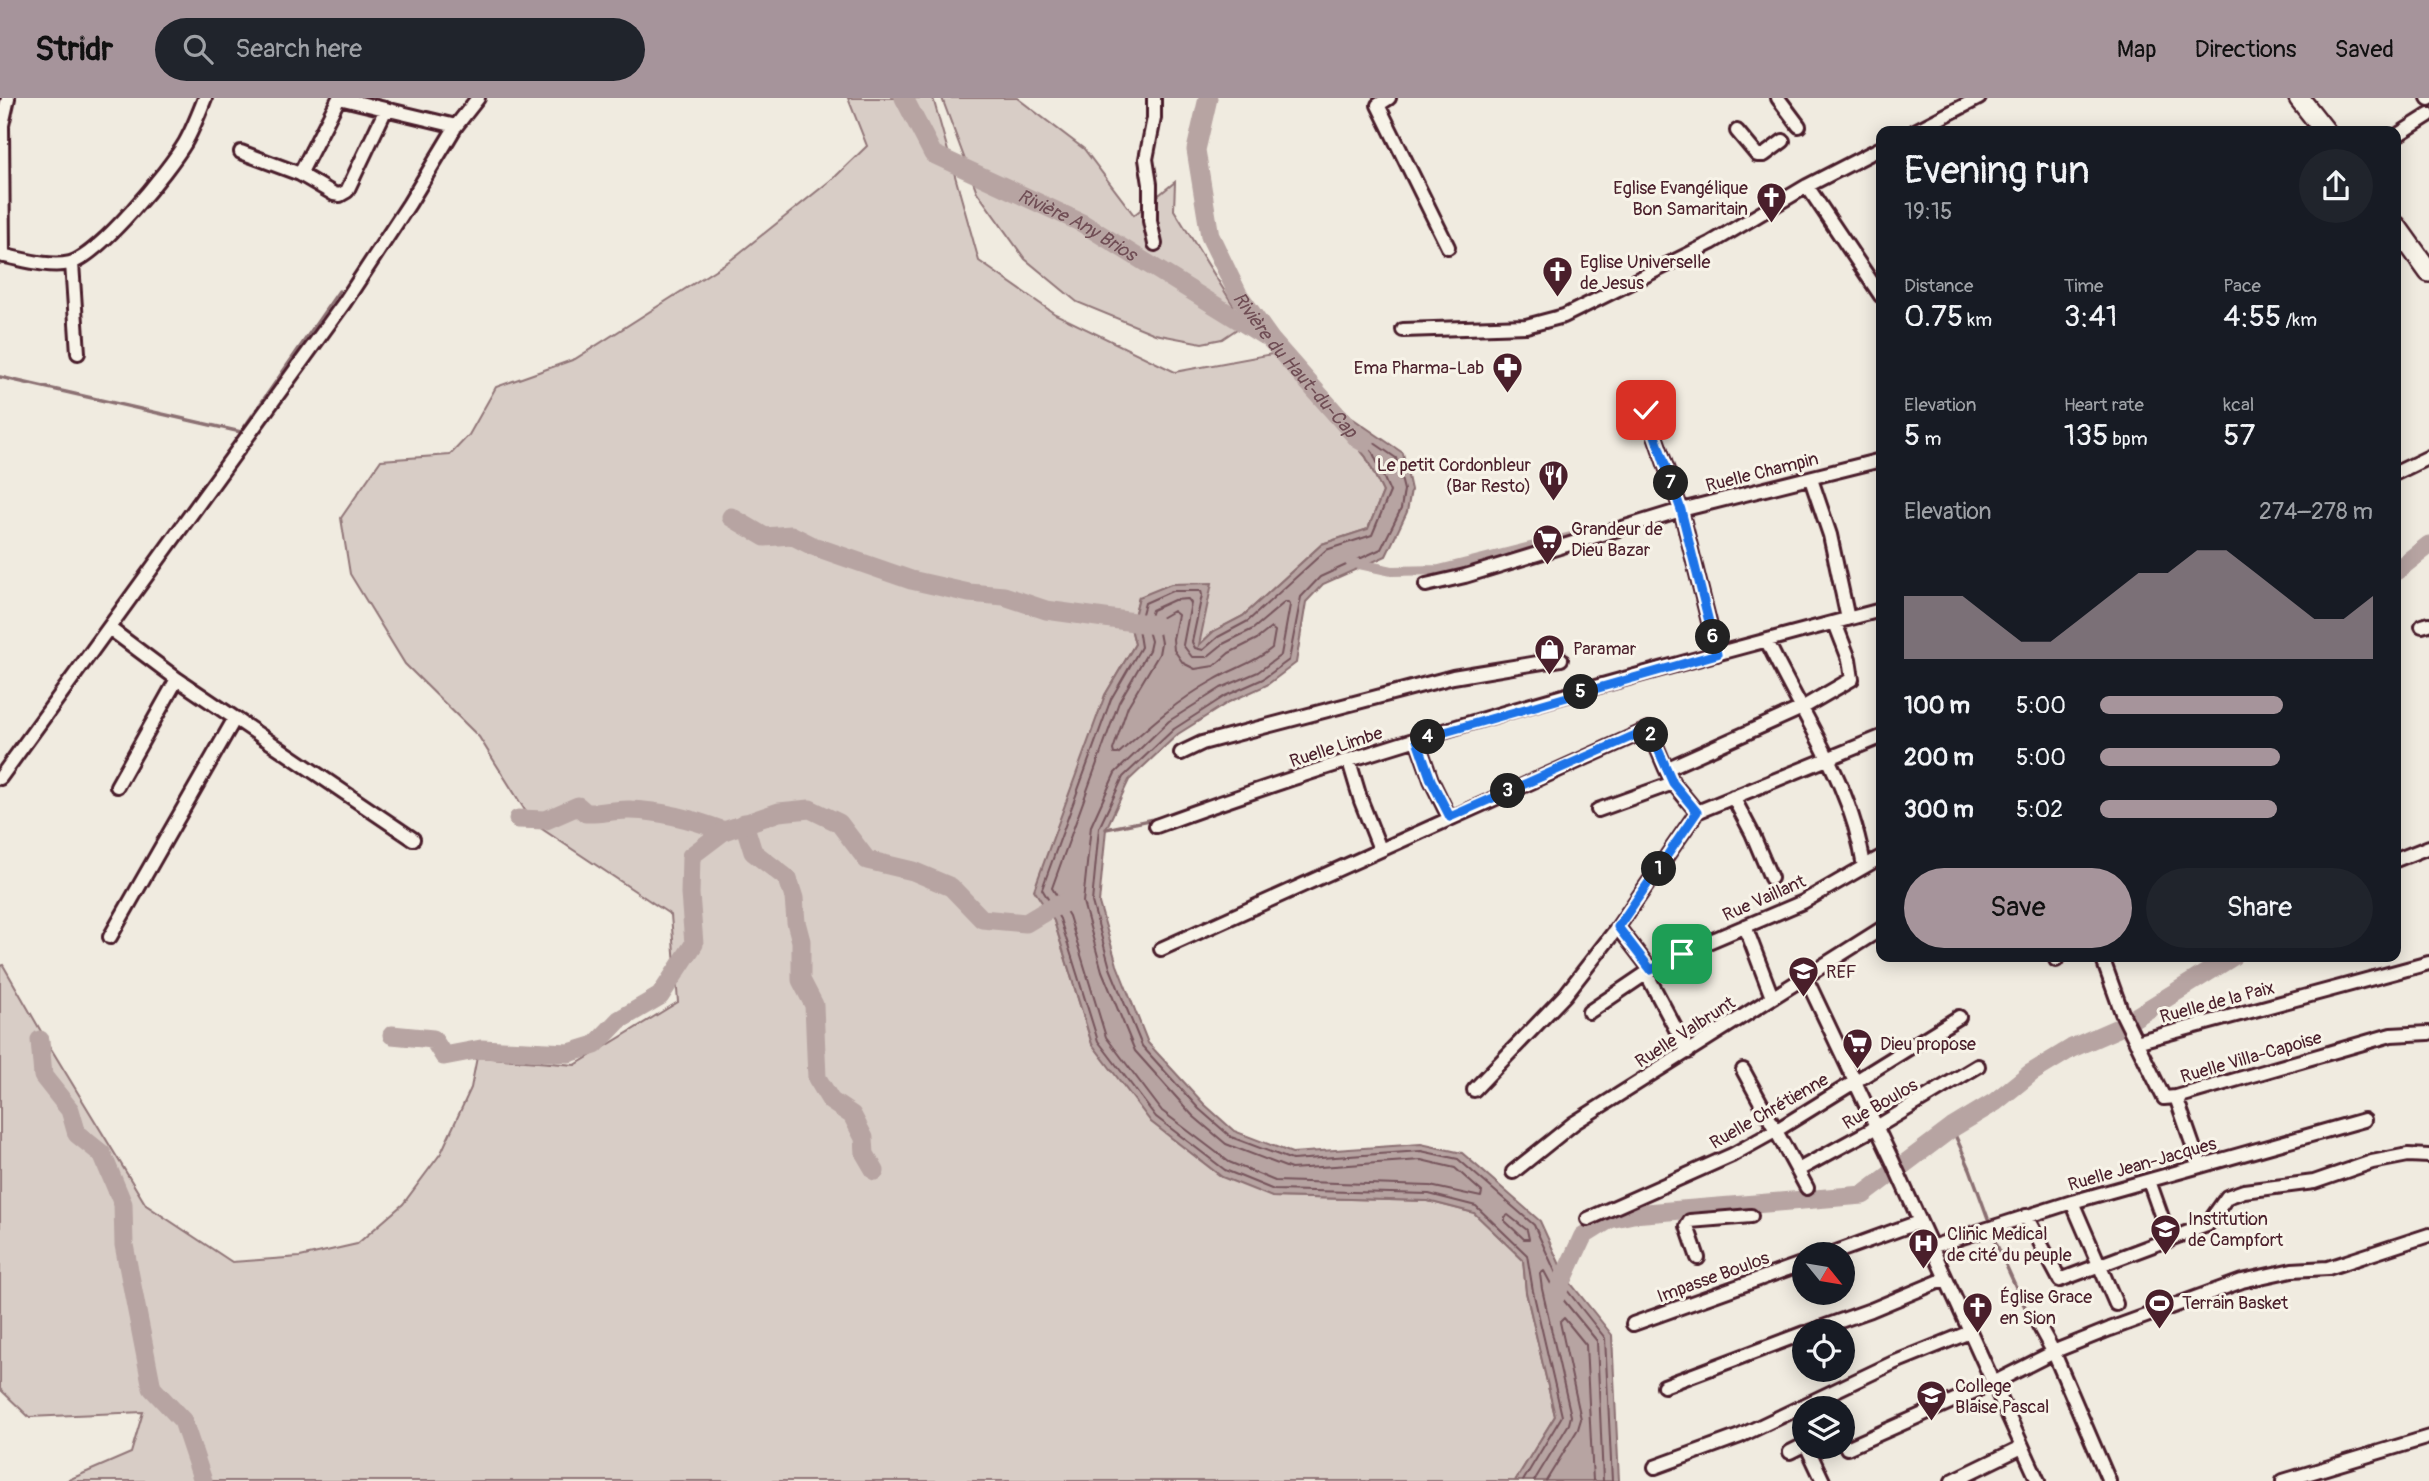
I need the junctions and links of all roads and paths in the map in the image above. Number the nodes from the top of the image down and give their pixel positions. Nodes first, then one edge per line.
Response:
1 (8, 98) edge
2 (205, 98) edge
3 (478, 98) edge
4 (1154, 98) edge
5 (1778, 98) edge
6 (1979, 98) edge
7 (2300, 98) edge
8 (1384, 102) edge
9 (386, 109) junction
10 (2429, 115) edge
11 (1, 125) edge
12 (456, 126) junction
13 (1799, 126) dead end
14 (1925, 126) edge
15 (2321, 126) edge
16 (1737, 131) dead end
17 (2401, 133) edge
18 (1783, 141) dead end
19 (1876, 151) edge
20 (241, 152) dead end
21 (300, 174) junction
22 (1807, 186) junction
23 (2401, 233) edge
24 (1155, 244) dead end
25 (1448, 247) dead end
26 (2, 256) edge
27 (72, 263) junction
28 (2429, 272) edge
29 (1876, 289) edge
30 (1403, 330) dead end
31 (78, 353) dead end
32 (1646, 410) dead end
33 (2429, 457) edge
34 (1876, 461) edge
35 (2401, 471) edge
36 (1811, 479) junction
37 (1681, 510) junction
38 (1426, 585) dead end
39 (1876, 611) edge
40 (1842, 621) junction
41 (109, 628) junction
42 (1767, 641) junction
43 (1717, 654) junction
44 (1561, 659) dead end
45 (177, 680) junction
46 (1802, 708) junction
47 (235, 719) junction
48 (1876, 739) edge
49 (1417, 740) junction
50 (1181, 753) dead end
51 (1829, 757) junction
52 (1349, 761) junction
53 (1666, 769) junction
54 (0, 778) edge
55 (1673, 783) junction
56 (117, 786) dead end
57 (1733, 797) junction
58 (1598, 810) dead end
59 (1697, 812) junction
60 (1450, 817) junction
61 (1156, 827) dead end
62 (413, 839) dead end
63 (2429, 847) edge
64 (1380, 849) junction
65 (2401, 858) edge
66 (1876, 860) edge
67 (1864, 867) junction
68 (1771, 877) dead end
69 (1745, 926) junction
70 (1618, 927) junction
71 (1876, 932) edge
72 (110, 937) dead end
73 (1161, 949) dead end
74 (2104, 962) edge
75 (2429, 964) edge
76 (1648, 971) junction
77 (1805, 976) junction
78 (1772, 997) junction
79 (1588, 1012) dead end
80 (1959, 1017) dead end
81 (2429, 1033) edge
82 (2136, 1042) junction
83 (1688, 1052) junction
84 (1978, 1066) dead end
85 (1743, 1070) dead end
86 (1855, 1082) junction
87 (1474, 1090) dead end
88 (2176, 1097) junction
89 (2364, 1120) dead end
90 (1875, 1128) junction
91 (1777, 1130) junction
92 (2429, 1156) edge
93 (2200, 1166) junction
94 (1798, 1170) junction
95 (1513, 1172) dead end
96 (2149, 1181) junction
97 (1807, 1188) dead end
98 (2072, 1202) junction
99 (1751, 1216) dead end
100 (2026, 1216) junction
101 (1588, 1219) dead end
102 (1919, 1222) junction
103 (2429, 1235) edge
104 (2170, 1240) junction
105 (1855, 1245) edge
106 (1931, 1247) junction
107 (1698, 1258) dead end
108 (2099, 1266) junction
109 (1792, 1267) edge
110 (1945, 1279) junction
111 (2116, 1304) dead end
112 (1846, 1319) edge
113 (2037, 1322) dead end
114 (1633, 1324) dead end
115 (1970, 1332) junction
116 (1792, 1339) edge
117 (2054, 1353) junction
118 (1993, 1383) junction
119 (1664, 1386) dead end
120 (2429, 1437) edge
121 (1855, 1444) edge
122 (2022, 1447) junction
123 (1812, 1459) edge
124 (1656, 1467) dead end
125 (1823, 1481) edge
126 (1952, 1481) edge
127 (2038, 1481) edge
128 (2109, 1481) edge
129 (2283, 1481) edge

1 - 11 street
2 - 27 street
3 - 12 street
4 - 24 street
5 - 13 street
6 - 14 street
7 - 15 main road
8 - 25 street
9 - 12 street
9 - 21 street
9 - 21 street
10 - 17 street
11 - 26 street
12 - 41 street
16 - 18 street
19 - 22 street
20 - 21 street
22 - 29 street
22 - 30 street
23 - 28 main road
26 - 27 street
27 - 31 street
32 - 37 street
33 - 35 street
34 - 36 street, Ruelle Champin
36 - 37 street, Ruelle Champin
36 - 40 street
37 - 38 street, Ruelle Champin
37 - 43 street
39 - 40 street, Ruelle Limbe
40 - 42 street, Ruelle Limbe
40 - 46 street
41 - 45 street
41 - 54 street
42 - 43 street, Ruelle Limbe
42 - 46 street
43 - 49 street, Ruelle Limbe
44 - 50 street
45 - 47 street
45 - 56 street
46 - 51 street
46 - 53 street
47 - 62 street
47 - 72 street
48 - 51 street
49 - 52 street, Ruelle Limbe
49 - 60 street
51 - 57 street
51 - 67 street
52 - 61 street, Ruelle Limbe
52 - 64 street
53 - 55 street
53 - 60 street
55 - 58 street
55 - 59 street
57 - 59 street
57 - 68 street
59 - 70 street
60 - 64 street
63 - 65 street
64 - 73 street
66 - 67 street, Rue Vaillant
67 - 69 street, Rue Vaillant
69 - 76 street, Rue Vaillant
69 - 78 street
70 - 76 street
70 - 87 street
71 - 77 street, Ruelle Valbrunt
74 - 82 street, Ruelle Villa-Capoise
75 - 82 street, Ruelle de la Paix
76 - 79 street, Rue Vaillant
76 - 83 street
77 - 78 street, Ruelle Valbrunt
77 - 86 street
78 - 83 street, Ruelle Valbrunt
80 - 86 street, Ruelle Chrétienne
81 - 88 street, Ruelle Villa-Capoise
82 - 88 street, Ruelle Villa-Capoise
83 - 95 street, Ruelle Valbrunt
84 - 90 street, Rue Boulos
85 - 91 street
86 - 90 street
86 - 91 street, Ruelle Chrétienne
88 - 93 street
89 - 93 street, Ruelle Jean-Jacques
90 - 94 street, Rue Boulos
90 - 102 street
91 - 94 street
91 - 101 street, Ruelle Chrétienne
92 - 104 street
93 - 96 street, Ruelle Jean-Jacques
94 - 97 street
96 - 98 street, Ruelle Jean-Jacques
96 - 104 street
98 - 100 street, Ruelle Jean-Jacques
98 - 108 street
99 - 107 street
100 - 106 street, Ruelle Jean-Jacques
100 - 108 street
102 - 105 street
102 - 106 street
103 - 117 street
104 - 108 street
106 - 110 street
108 - 111 street
109 - 114 street, Impasse Boulos
110 - 112 street
110 - 115 street
113 - 117 street
115 - 118 street
115 - 124 street
116 - 119 street
117 - 118 street
117 - 128 street
118 - 121 street
118 - 122 street
120 - 129 street
122 - 126 street
122 - 127 street
123 - 125 street

